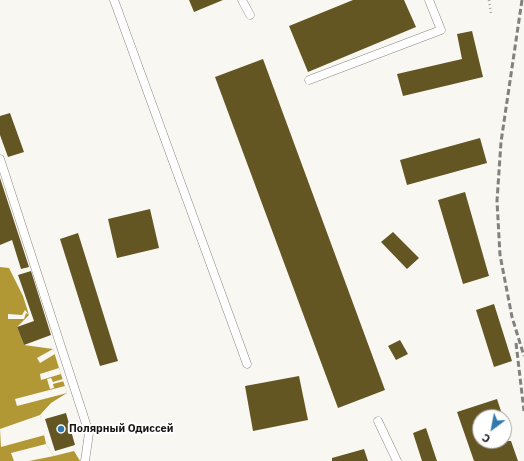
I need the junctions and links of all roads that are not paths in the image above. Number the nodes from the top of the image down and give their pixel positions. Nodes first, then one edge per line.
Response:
1 (114, 0) edge
2 (429, 0) edge
3 (245, 1) edge
4 (250, 15) dead end
5 (308, 80) dead end
6 (0, 159) edge
7 (247, 364) dead end
8 (378, 421) dead end
9 (85, 461) edge
10 (397, 461) edge

1 - 7 lane
2 - 5 lane
3 - 4 lane
6 - 9 lane
8 - 10 lane

